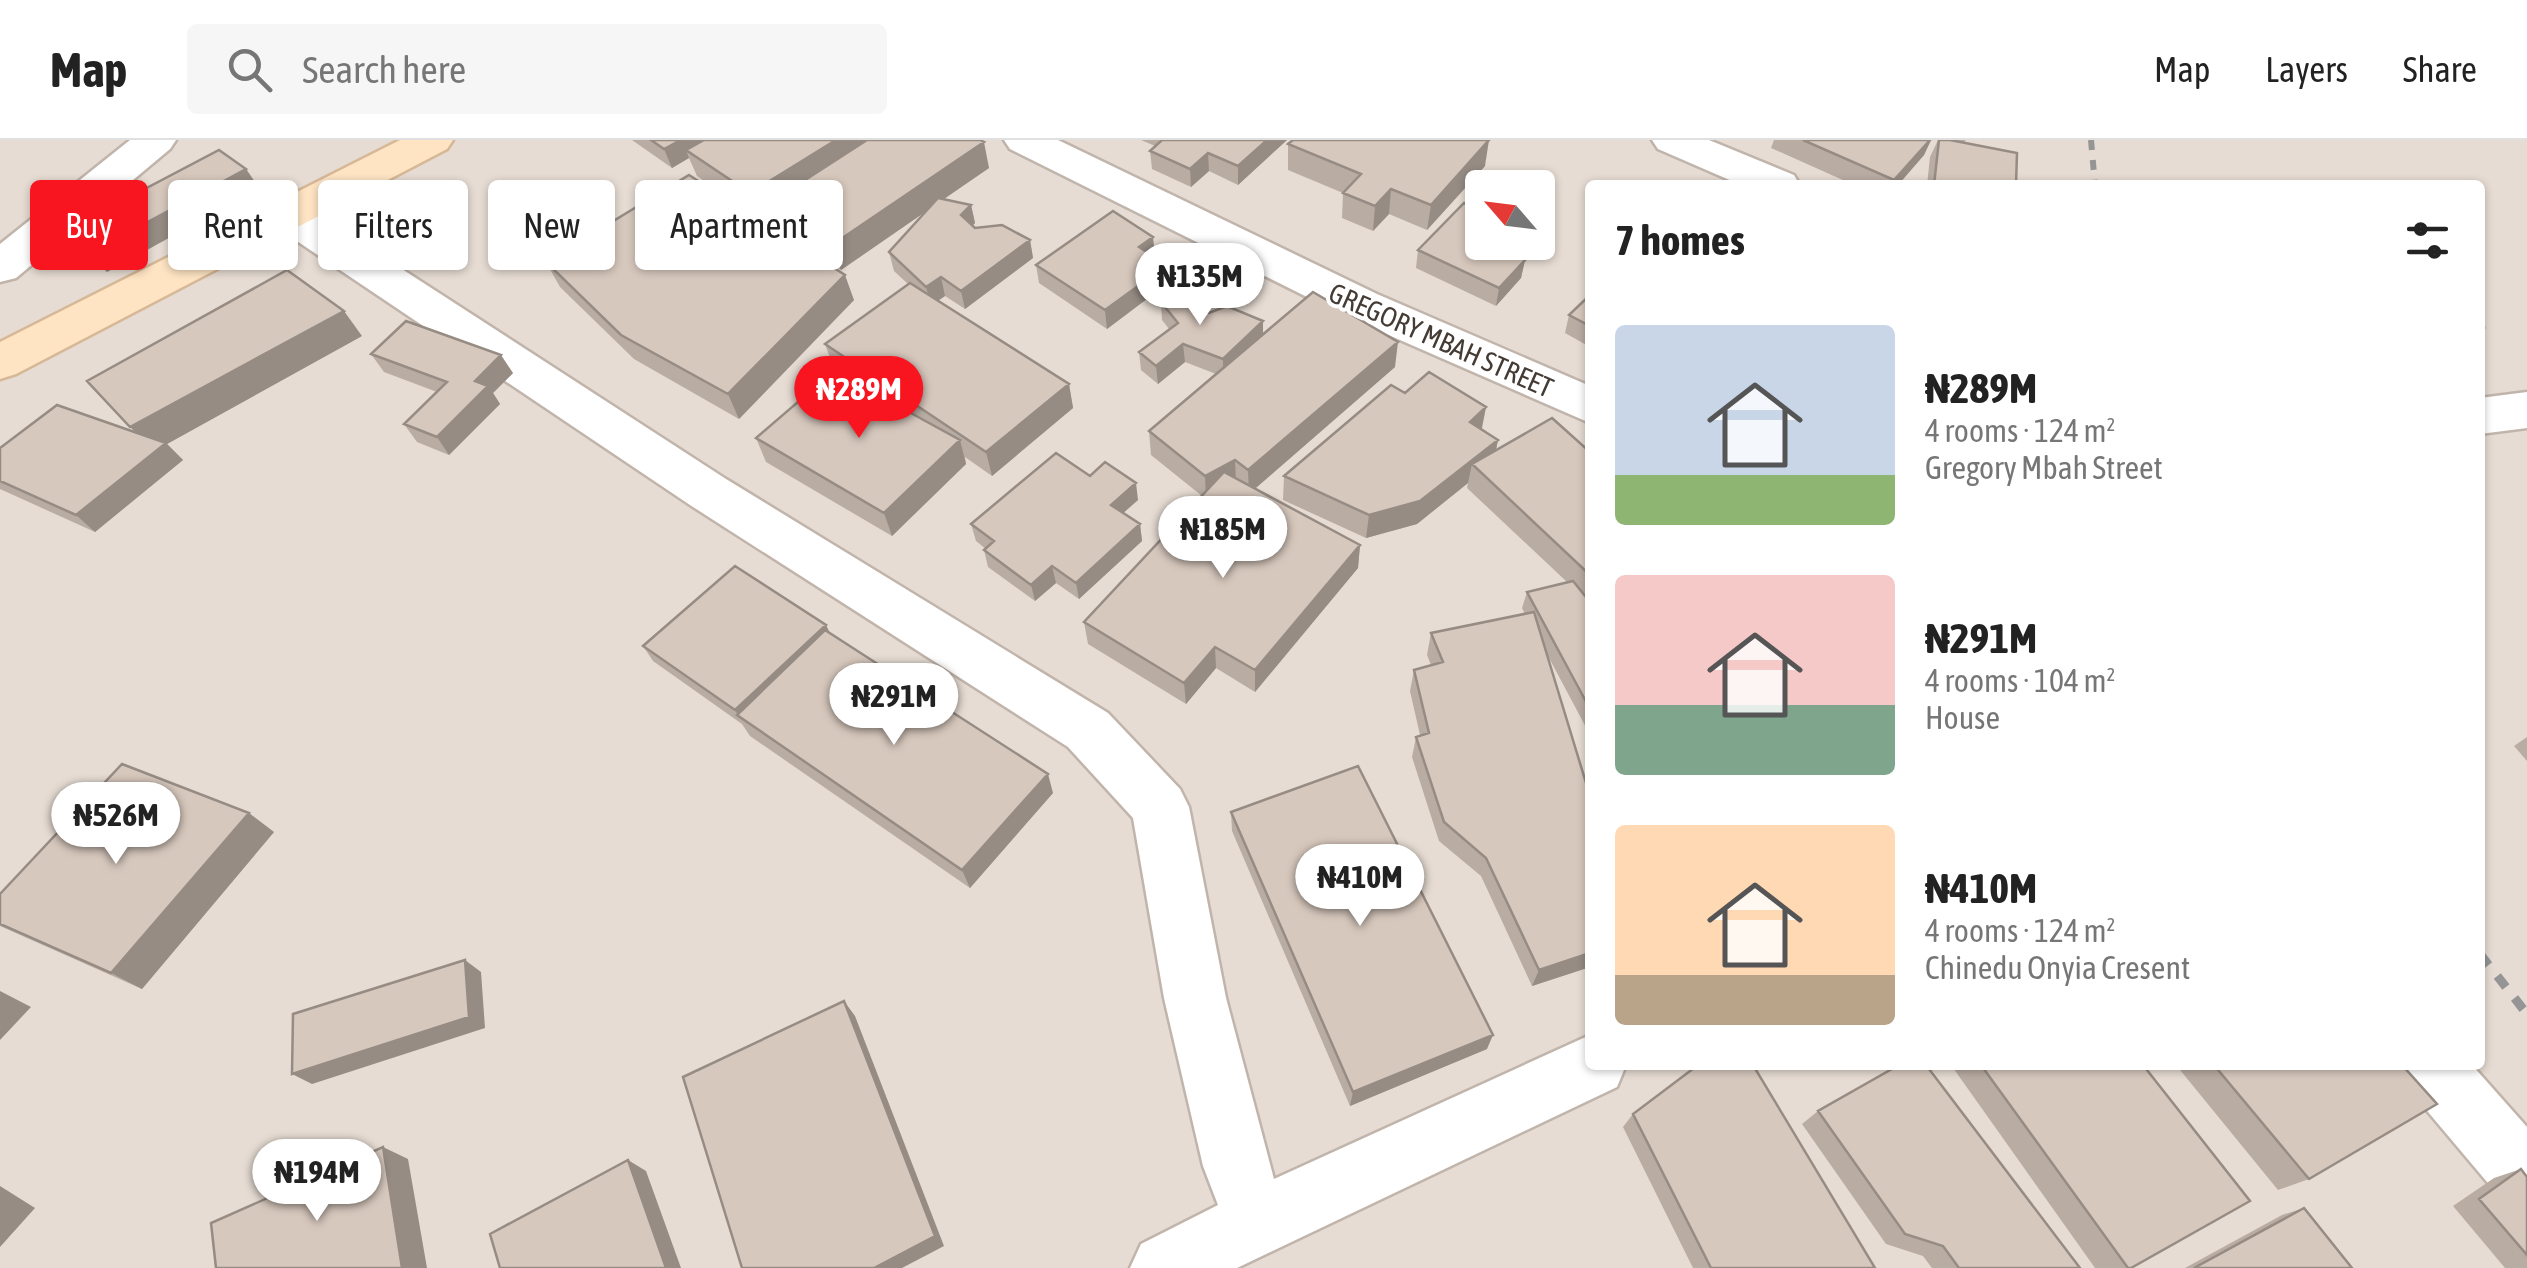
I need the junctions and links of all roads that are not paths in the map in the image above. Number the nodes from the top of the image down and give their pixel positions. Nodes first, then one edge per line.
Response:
1 (156, 140) edge
2 (433, 140) edge
3 (1024, 140) edge
4 (1672, 140) edge
5 (1767, 180) edge
6 (298, 206) edge
7 (298, 222) edge
8 (0, 267) edge
9 (175, 270) edge
10 (0, 362) edge
11 (1585, 404) edge
12 (2527, 410) edge
13 (2485, 415) edge
14 (1585, 1069) edge
15 (2434, 1070) edge
16 (2527, 1177) edge
17 (1258, 1221) junction
18 (1166, 1268) edge

1 - 8 street
2 - 6 main road
3 - 11 street, GREGORY MBAH STREET
4 - 5 street
7 - 17 street
9 - 10 main road
12 - 13 street
14 - 17 street
15 - 16 street
17 - 18 street

